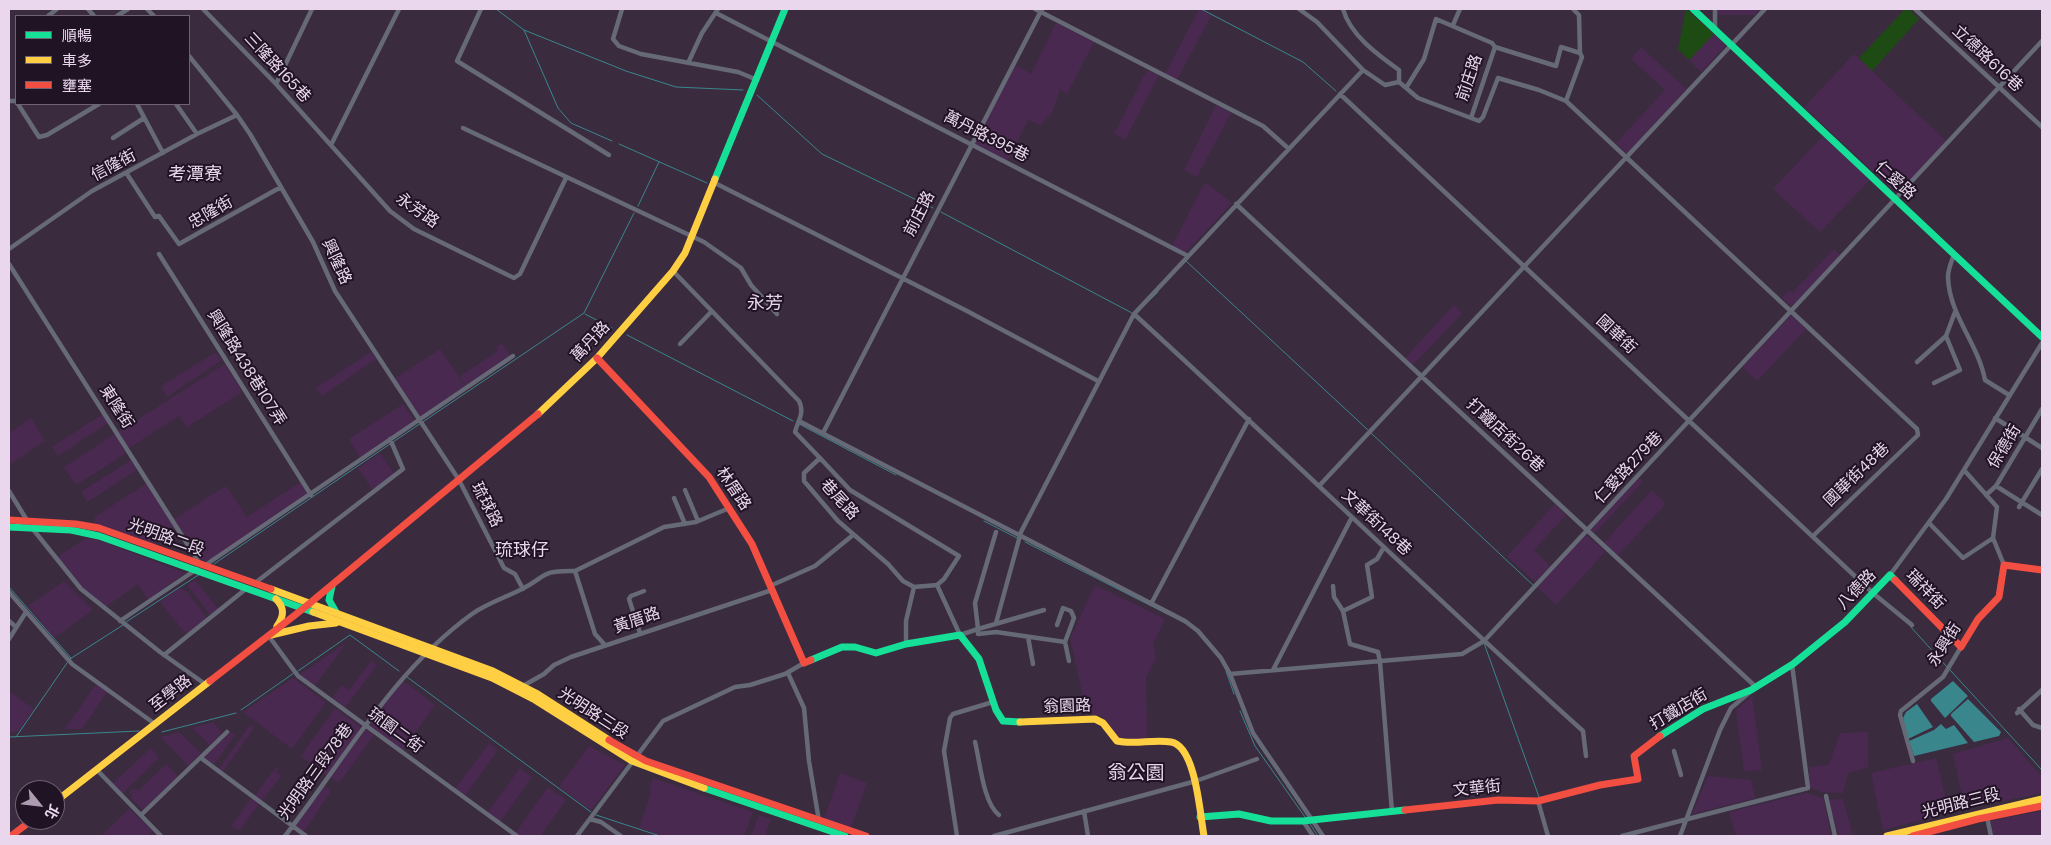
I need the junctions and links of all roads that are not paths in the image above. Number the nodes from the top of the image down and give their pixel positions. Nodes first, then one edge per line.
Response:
1 (203, 9) edge
2 (312, 9) edge
3 (399, 9) edge
4 (481, 9) edge
5 (622, 9) edge
6 (785, 9) edge
7 (1035, 9) edge
8 (1299, 9) edge
9 (1344, 9) edge
10 (1460, 9) edge
11 (1573, 9) edge
12 (1693, 9) edge
13 (1715, 9) edge
14 (1765, 9) edge
15 (1915, 9) edge
16 (1041, 10) edge
17 (717, 11) edge
18 (1453, 25) junction
19 (1715, 30) junction
20 (772, 40) junction
21 (2042, 41) edge
22 (1731, 45) junction
23 (1495, 47) junction
24 (1580, 53) junction
25 (190, 57) edge
26 (690, 61) junction
27 (1364, 70) junction
28 (755, 79) junction
29 (1399, 82) junction
30 (276, 84) junction
31 (1406, 88) junction
32 (1999, 88) junction
33 (1340, 94) junction
34 (1566, 101) junction
35 (19, 105) edge
36 (97, 105) edge
37 (138, 105) edge
38 (177, 105) edge
39 (237, 115) junction
40 (144, 118) junction
41 (1471, 118) junction
42 (2042, 127) edge
43 (463, 128) dead end
44 (197, 134) junction
45 (113, 138) dead end
46 (972, 144) junction
47 (331, 145) junction
48 (1289, 149) junction
49 (163, 153) junction
50 (608, 155) dead end
51 (1628, 157) junction
52 (127, 174) junction
53 (566, 178) junction
54 (715, 183) junction
55 (281, 187) junction
56 (1895, 199) junction
57 (1236, 204) junction
58 (692, 236) junction
59 (9, 249) edge
60 (1954, 253) junction
61 (158, 254) dead end
62 (1188, 256) junction
63 (9, 264) edge
64 (1524, 267) junction
65 (673, 271) junction
66 (903, 278) junction
67 (1790, 310) junction
68 (712, 311) junction
69 (1955, 312) junction
70 (1135, 313) junction
71 (777, 314) dead end
72 (1946, 336) junction
73 (2042, 337) edge
74 (2042, 343) edge
75 (680, 344) dead end
76 (513, 356) dead end
77 (597, 358) junction
78 (1917, 362) dead end
79 (1422, 376) junction
80 (1098, 382) junction
81 (1934, 384) dead end
82 (2009, 395) junction
83 (2042, 409) edge
84 (1996, 418) junction
85 (1249, 419) junction
86 (1690, 420) junction
87 (799, 421) junction
88 (420, 422) junction
89 (823, 433) junction
90 (2025, 437) junction
91 (392, 442) junction
92 (2042, 448) edge
93 (820, 458) junction
94 (2042, 469) edge
95 (1964, 470) junction
96 (459, 480) junction
97 (1319, 486) junction
98 (1996, 486) junction
99 (685, 490) dead end
100 (9, 491) edge
101 (311, 495) junction
102 (1986, 495) junction
103 (674, 498) dead end
104 (2022, 502) junction
105 (2019, 507) dead end
106 (727, 509) junction
107 (2042, 515) edge
108 (1352, 517) junction
109 (9, 520) edge
110 (698, 521) junction
111 (1929, 523) junction
112 (29, 524) junction
113 (684, 524) junction
114 (9, 527) edge
115 (1588, 530) junction
116 (996, 532) dead end
117 (852, 535) junction
118 (1020, 536) junction
119 (1813, 536) junction
120 (1993, 538) junction
121 (1384, 547) junction
122 (2004, 565) junction
123 (200, 567) junction
124 (2042, 570) edge
125 (575, 571) junction
126 (1890, 575) junction
127 (334, 583) junction
128 (937, 585) junction
129 (251, 586) junction
130 (1333, 586) dead end
131 (914, 587) junction
132 (771, 588) junction
133 (523, 589) junction
134 (644, 591) dead end
135 (9, 592) edge
136 (1874, 594) junction
137 (275, 598) junction
138 (310, 603) junction
139 (1152, 604) junction
140 (304, 608) junction
141 (1044, 610) dead end
142 (1343, 611) junction
143 (26, 612) junction
144 (342, 620) junction
145 (120, 621) junction
146 (9, 622) edge
147 (996, 623) junction
148 (1912, 624) dead end
149 (1057, 625) dead end
150 (16, 627) junction
151 (978, 629) junction
152 (640, 633) junction
153 (268, 635) junction
154 (960, 635) junction
155 (1028, 637) junction
156 (9, 639) edge
157 (1065, 642) junction
158 (1485, 642) junction
159 (906, 644) junction
160 (605, 645) junction
161 (1960, 646) junction
162 (432, 649) junction
163 (425, 654) junction
164 (164, 655) junction
165 (1070, 661) dead end
166 (1380, 662) junction
167 (804, 663) junction
168 (1033, 664) dead end
169 (1792, 664) junction
170 (1273, 670) junction
171 (788, 673) junction
172 (1230, 674) junction
173 (205, 684) junction
174 (1756, 687) junction
175 (520, 689) junction
176 (2042, 690) edge
177 (993, 702) junction
178 (155, 724) junction
179 (366, 725) junction
180 (2042, 728) edge
181 (227, 732) dead end
182 (976, 742) dead end
183 (1674, 751) dead end
184 (1586, 756) dead end
185 (201, 758) junction
186 (634, 759) junction
187 (1257, 759) dead end
188 (1913, 761) dead end
189 (98, 770) junction
190 (1638, 773) joint
191 (1681, 776) dead end
192 (1196, 781) junction
193 (65, 795) edge
194 (1826, 796) dead end
195 (2042, 799) edge
196 (1539, 801) junction
197 (2042, 806) edge
198 (1084, 811) junction
199 (1392, 812) junction
200 (141, 815) junction
201 (999, 815) dead end
202 (1200, 817) junction
203 (1987, 817) junction
204 (590, 819) junction
205 (1686, 819) junction
206 (1312, 820) junction
207 (1302, 821) junction
208 (820, 824) junction
209 (292, 826) junction
210 (161, 836) edge
211 (285, 836) edge
212 (306, 836) edge
213 (517, 836) edge
214 (577, 836) edge
215 (621, 836) edge
216 (845, 836) edge
217 (866, 836) edge
218 (957, 836) edge
219 (994, 836) edge
220 (1088, 836) edge
221 (1204, 836) edge
222 (1313, 836) edge
223 (1323, 836) edge
224 (1548, 836) edge
225 (1622, 836) edge
226 (1680, 836) edge
227 (1835, 836) edge
228 (1886, 836) edge
229 (1914, 836) edge
230 (1992, 836) edge

1 - 30 street, 三隆路165巷
2 - 30 street
3 - 47 street
4 - 50 street
5 - 26 street
6 - 20 street, 萬丹路
7 - 16 street
8 - 27 street
9 - 29 street
10 - 18 street
11 - 24 street
12 - 19 street
13 - 19 street
14 - 22 street
15 - 32 street, 立德路616巷
16 - 46 street, 前庄路
16 - 48 street
17 - 20 street, 萬丹路395巷
17 - 26 street
18 - 23 street, 前庄路
18 - 31 street, 前庄路
19 - 22 street
20 - 28 street, 萬丹路
20 - 46 street, 萬丹路395巷
21 - 32 street, 仁愛路279巷
22 - 51 street
22 - 56 street, 仁愛路
23 - 24 street, 前庄路
23 - 41 street, 前庄路
24 - 34 street
25 - 39 street, 興隆路
26 - 28 street
27 - 29 street
27 - 33 street
28 - 54 street, 萬丹路
29 - 31 street
30 - 47 street, 三隆路165巷
31 - 41 street
32 - 42 street, 立德路616巷
32 - 56 street, 仁愛路279巷
33 - 48 street
33 - 64 street, 國華街
34 - 41 street
34 - 51 street
35 - 36 street
37 - 40 street
38 - 44 street
39 - 44 street, 信隆街
39 - 55 street, 興隆路
40 - 45 street
40 - 49 street
43 - 53 street
44 - 49 street, 信隆街
46 - 62 street, 萬丹路395巷
46 - 66 street, 前庄路
47 - 53 street, 永芳路
48 - 57 street
49 - 52 street, 信隆街
51 - 64 street
51 - 67 street
52 - 55 street, 忠隆街
52 - 59 street, 信隆街
53 - 58 street
54 - 58 street, 萬丹路
54 - 66 street
55 - 88 street, 興隆路
56 - 60 street, 仁愛路
56 - 67 street, 仁愛路279巷
57 - 62 street
57 - 79 street, 打鐵店街26巷
58 - 65 street, 萬丹路
58 - 71 street
60 - 69 street
60 - 73 street, 仁愛路
61 - 101 street, 興隆路438巷107弄
62 - 70 street
63 - 123 street, 東隆街
64 - 79 street
64 - 86 street, 國華街
65 - 68 street
65 - 77 street, 萬丹路
66 - 80 street
66 - 89 street, 前庄路
67 - 86 street, 仁愛路279巷
67 - 119 street, 國華街48巷
68 - 75 street
68 - 87 street
69 - 72 street
69 - 82 street
70 - 80 street
70 - 85 street, 文華街148巷
72 - 78 street
72 - 81 street
74 - 82 street, 八德路
76 - 88 street
77 - 96 street, 萬丹路
77 - 106 street, 林厝路
79 - 97 street
79 - 115 street, 打鐵店街26巷
80 - 118 street
82 - 84 street, 八德路
83 - 90 street, 保德街
84 - 90 street
84 - 95 street, 八德路
85 - 97 street, 文華街148巷
85 - 139 street
86 - 115 street, 仁愛路279巷
86 - 119 street, 國華街
87 - 89 street
87 - 93 street, 巷尾路
88 - 91 street
88 - 96 street, 興隆路
89 - 118 street
90 - 92 street
90 - 98 street, 保德街
91 - 101 street
91 - 129 street
93 - 117 street, 巷尾路
93 - 128 street
94 - 104 street
95 - 102 street
95 - 111 street, 八德路
96 - 127 street, 萬丹路
96 - 133 street, 琉球路
97 - 108 street, 文華街148巷
98 - 102 street, 保德街
98 - 104 street
99 - 110 street
100 - 112 street
101 - 123 street
102 - 120 street
103 - 113 street
104 - 105 street
104 - 107 street
106 - 110 street
106 - 132 street, 林厝路
108 - 121 street, 文華街148巷
108 - 170 street
109 - 112 street, 光明路二段
110 - 113 street
111 - 120 street
111 - 126 street, 八德路
112 - 114 street, 光明路二段
112 - 123 street, 光明路二段
112 - 145 street
113 - 125 street
115 - 158 street, 仁愛路279巷
115 - 174 street, 打鐵店街26巷
116 - 151 street
117 - 131 street, 巷尾路
117 - 132 street, 黃厝路
118 - 139 street
118 - 147 street
119 - 136 street, 國華街
120 - 122 street
121 - 142 street
121 - 158 street, 文華街148巷
122 - 124 street
122 - 161 street, 永興街
123 - 129 street, 光明路二段
123 - 145 street
125 - 133 street
125 - 160 street
126 - 136 street, 八德路
126 - 161 street, 瑞祥街
127 - 138 street, 萬丹路
127 - 144 street
128 - 131 street
128 - 154 street, 翁園路
129 - 137 street, 光明路二段
129 - 138 street, 光明路二段
129 - 164 street
130 - 142 street
131 - 159 street
132 - 152 street, 黃厝路
132 - 167 street, 林厝路
133 - 162 street
134 - 152 street
135 - 143 street
136 - 148 street, 國華街
136 - 169 street, 八德路
137 - 140 street, 光明路二段
137 - 153 street
138 - 140 street, 萬丹路
138 - 144 street, 光明路三段
139 - 172 street
140 - 144 street, 光明路三段
140 - 153 street, 至學路
141 - 147 street
142 - 166 street
143 - 150 street
143 - 178 street
144 - 153 street
144 - 162 street, 光明路三段
144 - 163 street, 光明路三段
145 - 164 street
146 - 150 street
147 - 151 street
149 - 157 street
150 - 156 street
151 - 154 street
151 - 155 street
152 - 160 street, 黃厝路
153 - 173 street, 至學路
153 - 179 street, 琉園二街
154 - 159 street
154 - 177 street, 翁園路
155 - 157 street
155 - 168 street
157 - 165 street
158 - 166 street
158 - 184 street, 文華街148巷
159 - 167 street
160 - 175 street, 黃厝路
161 - 188 street, 永興街
162 - 163 street
162 - 175 street, 光明路三段
163 - 175 street, 光明路三段
163 - 179 street, 光明路三段78巷
164 - 173 street
166 - 170 street
166 - 199 street
167 - 171 street
169 - 174 street, 八德路
169 - 205 street
170 - 172 street
171 - 186 street
171 - 208 street
172 - 206 street
173 - 178 street, 至學路
174 - 190 street, 打鐵店街
174 - 205 street, 八德路
175 - 186 street, 光明路三段
176 - 180 street
177 - 192 street, 翁園路
177 - 218 street
178 - 189 street, 至學路
179 - 209 street, 光明路三段78巷
179 - 213 street, 琉園二街
181 - 185 street
182 - 201 street
183 - 191 street
185 - 200 street
185 - 209 street
186 - 204 street
186 - 208 street, 光明路三段
187 - 192 street
189 - 193 street, 至學路
189 - 200 street
190 - 196 street, 文華街
192 - 198 street
192 - 202 street, 翁園路
194 - 227 street
195 - 228 street, 光明路三段
196 - 199 street, 文華街
196 - 224 street
197 - 203 street, 光明路三段
198 - 219 street
198 - 220 street
199 - 206 street, 文華街
200 - 210 street
202 - 207 street
202 - 221 street, 翁園路
203 - 229 street, 光明路三段
203 - 230 street
204 - 214 street
204 - 215 street
205 - 225 street
205 - 226 street, 八德路
206 - 207 street
206 - 223 street
207 - 222 street
208 - 216 street, 光明路三段
208 - 217 street, 光明路三段
209 - 211 street, 光明路三段78巷
209 - 212 street

